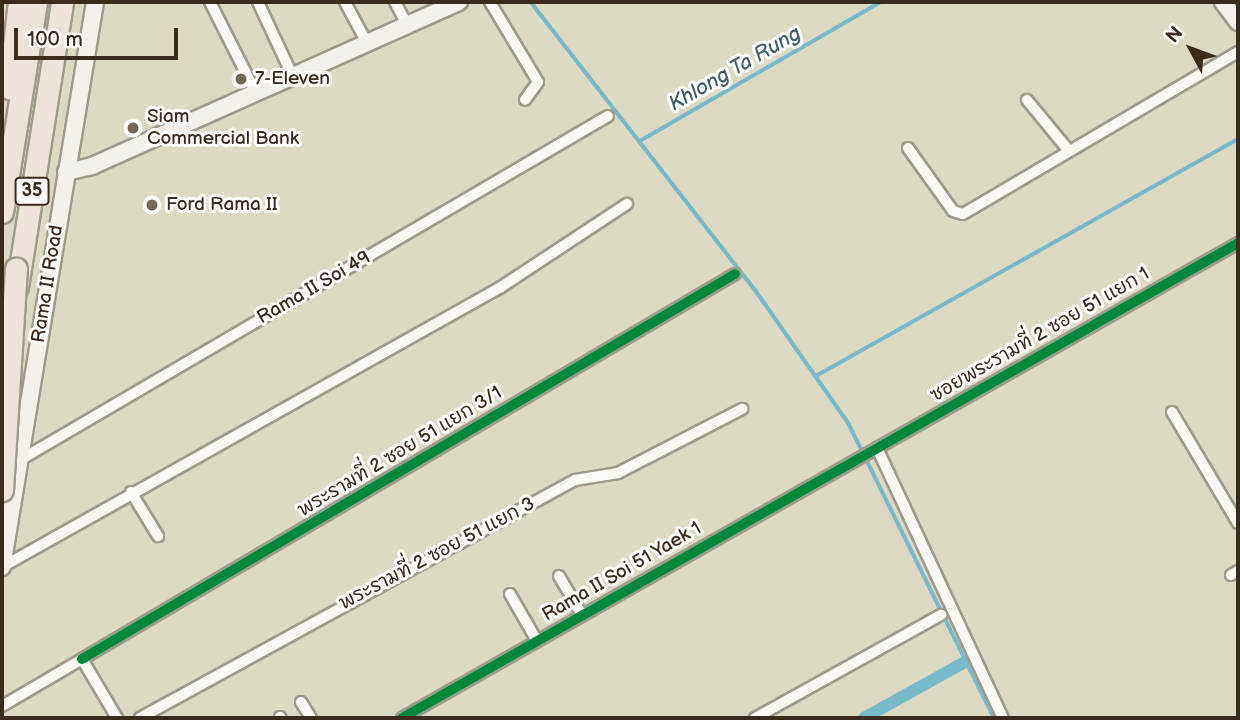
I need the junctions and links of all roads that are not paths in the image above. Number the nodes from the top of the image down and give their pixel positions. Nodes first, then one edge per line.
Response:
1 (19, 2) edge
2 (36, 2) edge
3 (61, 2) edge
4 (95, 2) edge
5 (209, 2) edge
6 (258, 2) edge
7 (345, 2) edge
8 (395, 2) edge
9 (458, 2) edge
10 (490, 2) edge
11 (1223, 2) edge
12 (1238, 22) edge
13 (407, 25) junction
14 (367, 43) junction
15 (1238, 52) edge
16 (293, 76) junction
17 (256, 93) junction
18 (525, 100) dead end
19 (1027, 100) dead end
20 (608, 116) dead end
21 (2, 128) edge
22 (908, 148) dead end
23 (1069, 151) junction
24 (66, 172) junction
25 (627, 204) dead end
26 (2, 212) edge
27 (1238, 243) edge
28 (16, 268) junction
29 (735, 274) dead end
30 (2, 354) edge
31 (2, 380) edge
32 (742, 409) dead end
33 (1172, 412) dead end
34 (875, 449) junction
35 (859, 458) joint
36 (20, 460) junction
37 (2, 489) edge
38 (131, 492) junction
39 (1238, 523) edge
40 (158, 536) dead end
41 (2, 567) edge
42 (559, 576) dead end
43 (510, 594) dead end
44 (582, 615) junction
45 (941, 615) dead end
46 (537, 641) junction
47 (82, 659) junction
48 (301, 702) dead end
49 (2, 706) edge
50 (117, 718) edge
51 (140, 718) edge
52 (311, 718) edge
53 (402, 718) edge
54 (755, 718) edge
55 (1003, 718) edge

1 - 21 highway
2 - 26 highway
3 - 28 highway
3 - 31 highway, Rama II Road / 35
4 - 24 main road, Rama II Road / 35
5 - 17 street
6 - 16 street
7 - 14 street
8 - 13 street
9 - 13 main road
10 - 18 street
11 - 12 main road
13 - 14 main road
14 - 16 main road
15 - 23 street
16 - 17 main road
17 - 24 main road
19 - 23 street
20 - 36 street, Rama II Soi 49
22 - 23 street
24 - 36 main road, Rama II Road / 35
25 - 38 street
27 - 34 street, ซอยพระรามที่ 2 ซอย 51 แยก 1
28 - 30 highway, bridge
28 - 37 highway, bridge
29 - 47 street, พระรามที่ 2 ซอย 51 แยก 3/1
32 - 51 street, พระรามที่ 2 ซอย 51 แยก 3
33 - 39 street
34 - 35 street, ซอยพระรามที่ 2 ซอย 51 แยก 1
34 - 55 street
35 - 44 street, Rama II Soi 51 Yaek 1
36 - 41 main road, Rama II Road / 35
38 - 40 street
38 - 41 street
42 - 44 street
43 - 46 street
44 - 46 street, Rama II Soi 51 Yaek 1
45 - 54 street
46 - 53 street, Rama II Soi 51 Yaek 1
47 - 49 street, พระรามที่ 2 ซอย 51 แยก 3/1
47 - 50 street
48 - 52 street

